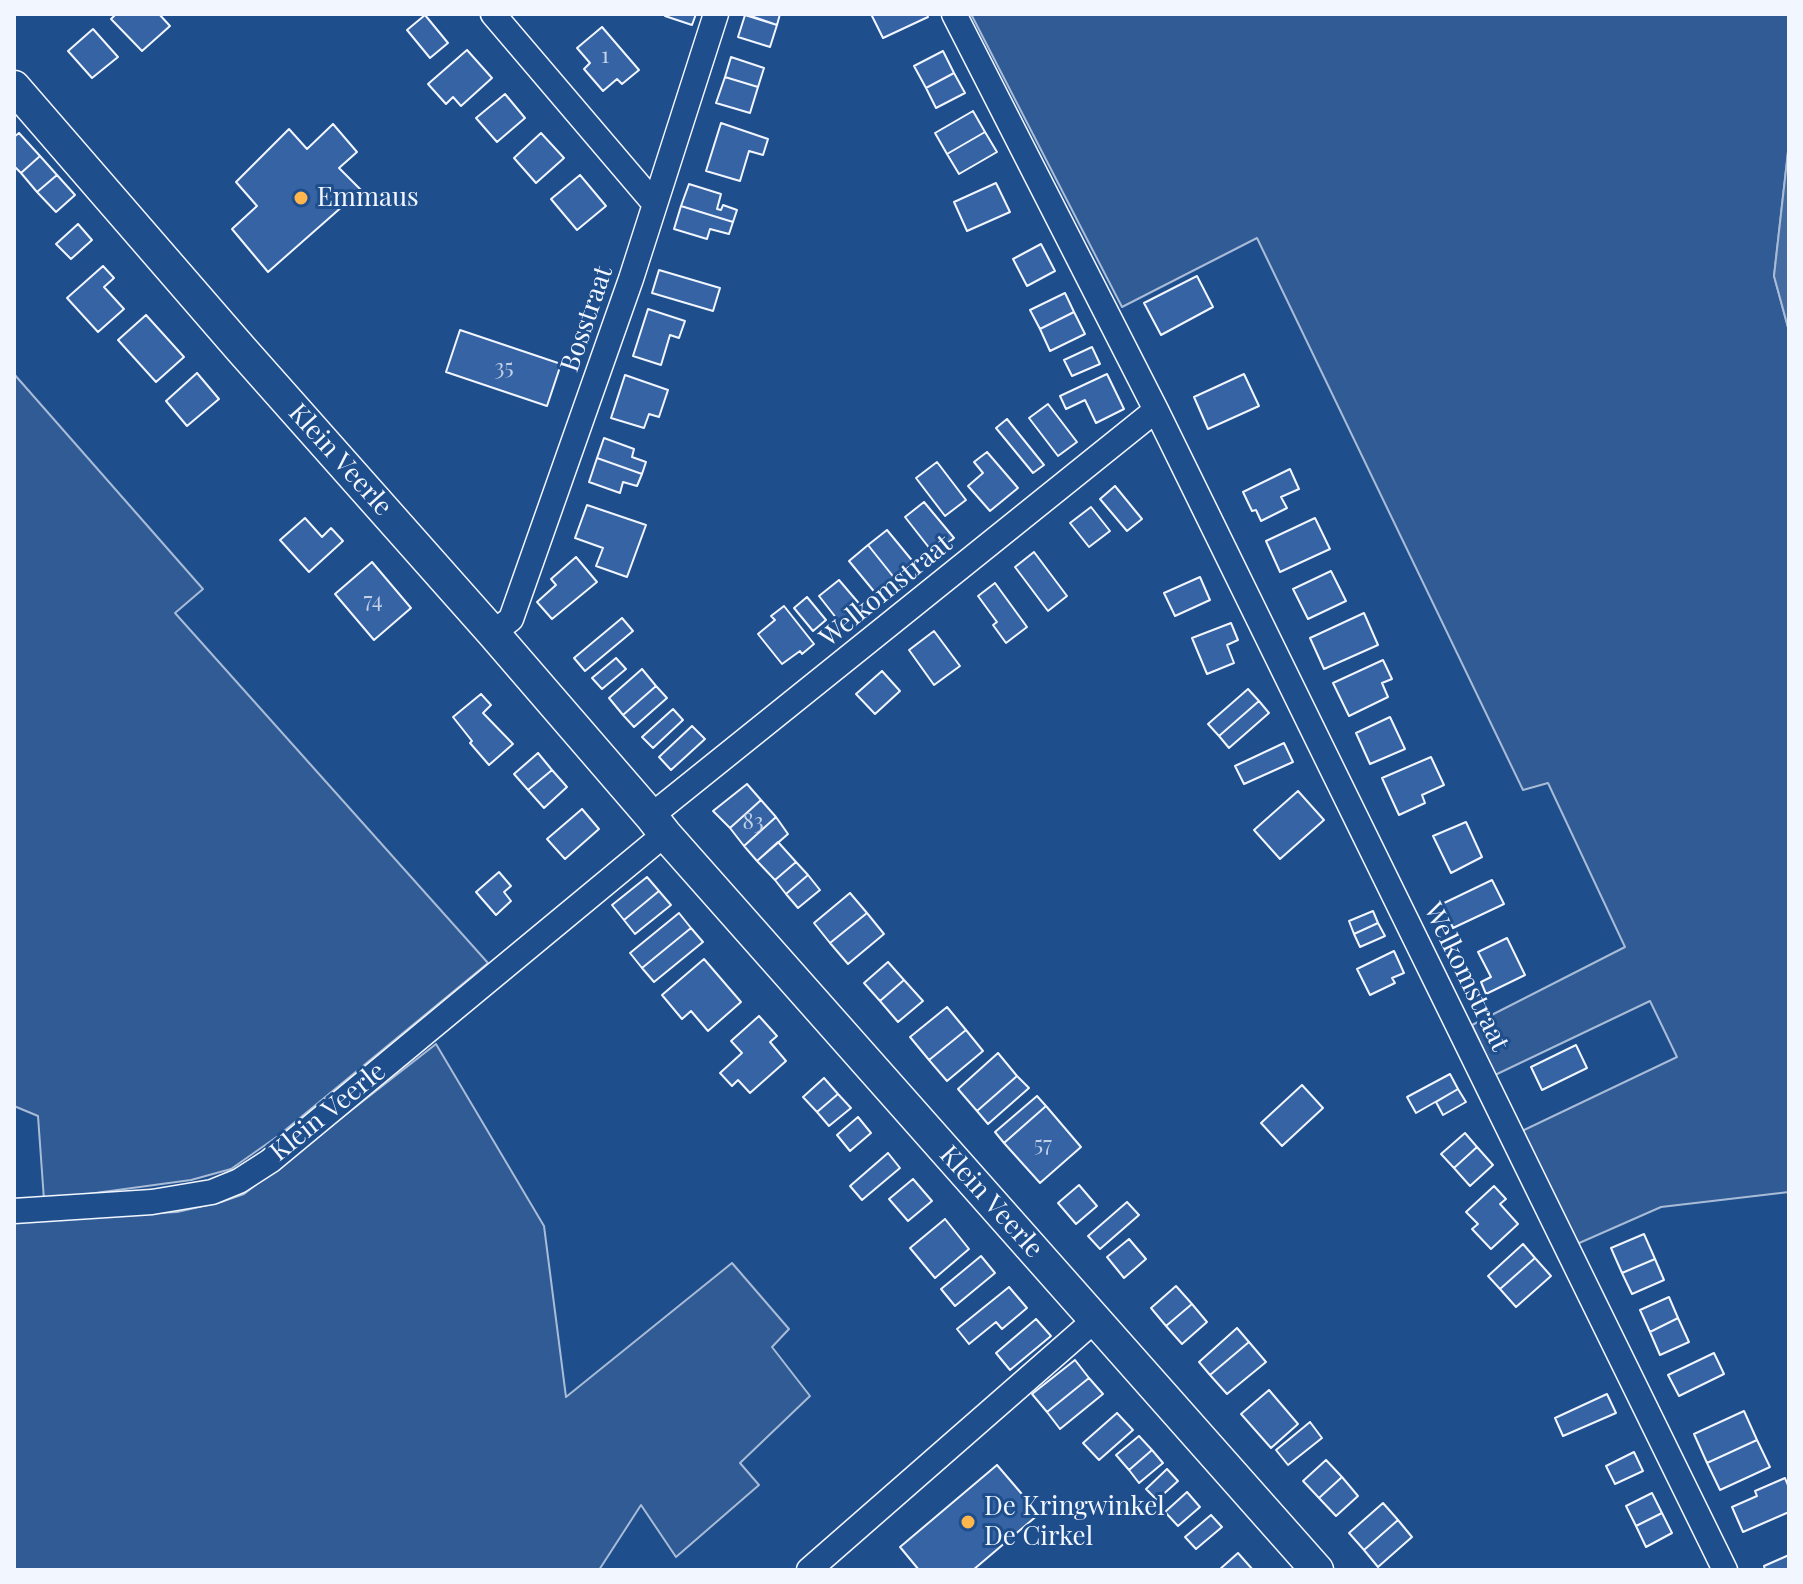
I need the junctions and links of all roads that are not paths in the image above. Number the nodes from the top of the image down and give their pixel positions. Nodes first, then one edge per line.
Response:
1 (493, 14) edge
2 (716, 14) edge
3 (954, 14) edge
4 (14, 87) edge
5 (654, 203) junction
6 (1156, 410) junction
7 (493, 633) junction
8 (658, 825) junction
9 (14, 1211) edge
10 (1096, 1319) junction
11 (809, 1570) edge
12 (1317, 1570) edge
13 (1725, 1570) edge

1 - 5 street
2 - 5 street, Bosstraat
3 - 6 street, Welkomstraat
4 - 7 main road, Klein Veerle
5 - 7 street, Bosstraat
6 - 8 street, Welkomstraat
6 - 13 street, Welkomstraat
7 - 8 main road, Klein Veerle
8 - 9 street, Klein Veerle
8 - 10 main road, Klein Veerle
10 - 11 street
10 - 12 main road, Klein Veerle

